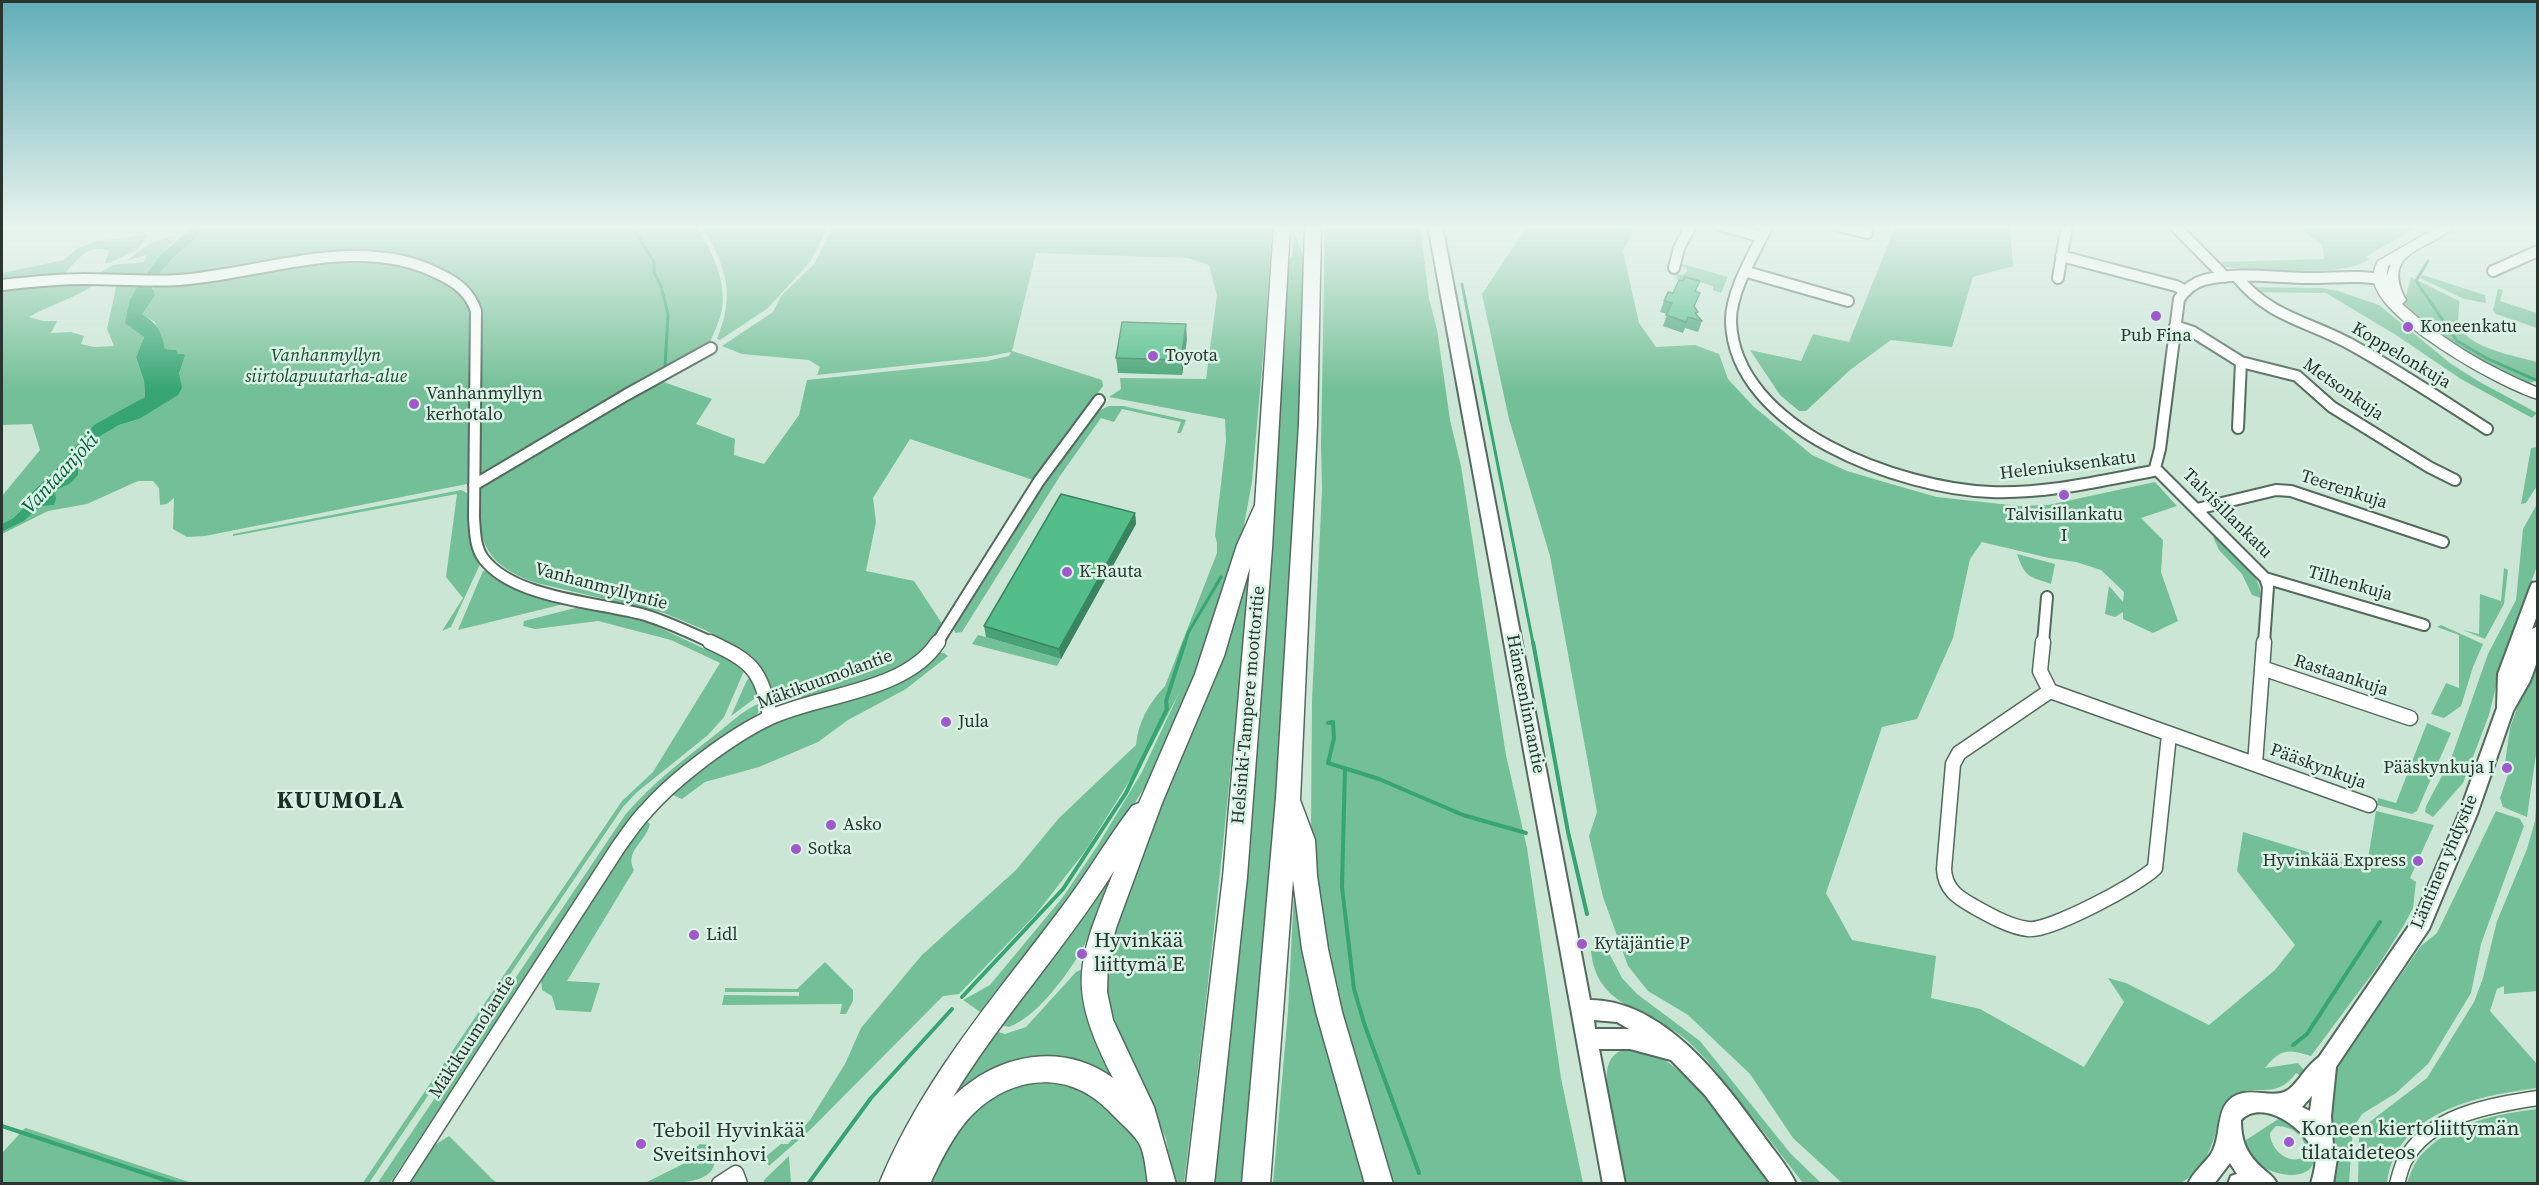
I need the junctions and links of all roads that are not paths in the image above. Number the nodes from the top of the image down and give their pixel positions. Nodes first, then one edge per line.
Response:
1 (56, 280) edge
2 (450, 280) edge
3 (1278, 280) edge
4 (1312, 280) edge
5 (1445, 280) edge
6 (1743, 280) edge
7 (1776, 280) edge
8 (2154, 280) edge
9 (2208, 280) edge
10 (2239, 280) edge
11 (2357, 280) edge
12 (2383, 282) joint
13 (2, 285) edge
14 (2186, 291) junction
15 (1848, 301) dead end
16 (2175, 326) junction
17 (711, 348) dead end
18 (2241, 362) junction
19 (2537, 393) edge
20 (1099, 400) dead end
21 (2238, 428) dead end
22 (2487, 429) dead end
23 (2155, 468) junction
24 (2455, 480) dead end
25 (474, 485) junction
26 (1265, 505) junction
27 (2197, 509) junction
28 (2443, 542) dead end
29 (2265, 578) junction
30 (2538, 588) edge
31 (2047, 597) dead end
32 (2424, 625) dead end
33 (2538, 633) edge
34 (2262, 668) junction
35 (2050, 691) junction
36 (2505, 710) junction
37 (770, 717) junction
38 (2410, 718) dead end
39 (2169, 735) junction
40 (2255, 764) junction
41 (1153, 796) junction
42 (1288, 798) junction
43 (2369, 805) dead end
44 (1581, 1010) junction
45 (1587, 1039) junction
46 (1679, 1053) junction
47 (2326, 1064) junction
48 (2538, 1098) edge
49 (2277, 1104) junction
50 (2229, 1134) junction
51 (1151, 1136) junction
52 (2324, 1149) junction
53 (738, 1178) edge
54 (2264, 1182) edge
55 (2322, 1183) edge
56 (400, 1184) edge
57 (719, 1184) edge
58 (893, 1184) edge
59 (916, 1184) edge
60 (1162, 1184) edge
61 (1200, 1184) edge
62 (1256, 1184) edge
63 (1379, 1184) edge
64 (1614, 1184) edge
65 (1785, 1184) edge
66 (2199, 1184) edge
67 (2239, 1184) edge
68 (2397, 1184) edge

1 - 13 street, Vanhanmyllyntie
2 - 25 street, Vanhanmyllyntie
3 - 26 highway, Helsinki-Tampere moottoritie
4 - 42 highway
5 - 44 main road, Hämeenlinnantie
6 - 23 street, Heleniuksenkatu
7 - 15 street
8 - 14 street
9 - 14 street
10 - 22 street, Koppelonkuja
11 - 12 street
12 - 19 street
14 - 16 street, Talvisillankatu
16 - 18 street, Metsonkuja
16 - 23 street, Talvisillankatu
17 - 25 street
18 - 21 street
18 - 24 street, Metsonkuja
20 - 37 street, Mäkikuumolantie
23 - 27 street, Talvisillankatu
25 - 37 street, Vanhanmyllyntie
26 - 41 highway
26 - 61 highway, Helsinki-Tampere moottoritie
27 - 28 street, Teerenkuja
27 - 29 street, Talvisillankatu
29 - 32 street, Tilhenkuja
29 - 34 street, Talvisillankatu
30 - 36 main road, Läntinen yhdystie
31 - 35 street
33 - 36 main road, Läntinen yhdystie
34 - 38 street, Rastaankuja
34 - 40 street, Talvisillankatu
35 - 39 street
35 - 39 street
36 - 47 main road, Läntinen yhdystie
37 - 56 street, Mäkikuumolantie
39 - 40 street
40 - 43 street, Pääskynkuja
41 - 51 highway
41 - 58 highway
42 - 62 highway
42 - 63 highway
44 - 45 main road, Hämeenlinnantie
44 - 46 main road
45 - 46 main road
45 - 64 main road, Hämeenlinnantie
46 - 65 main road
47 - 49 main road, Läntinen yhdystie
47 - 52 main road, Läntinen yhdystie
48 - 68 street
49 - 50 main road
49 - 52 main road
50 - 54 main road
50 - 66 main road
51 - 59 highway
51 - 60 highway
52 - 55 main road, Läntinen yhdystie
53 - 57 street
54 - 67 main road

